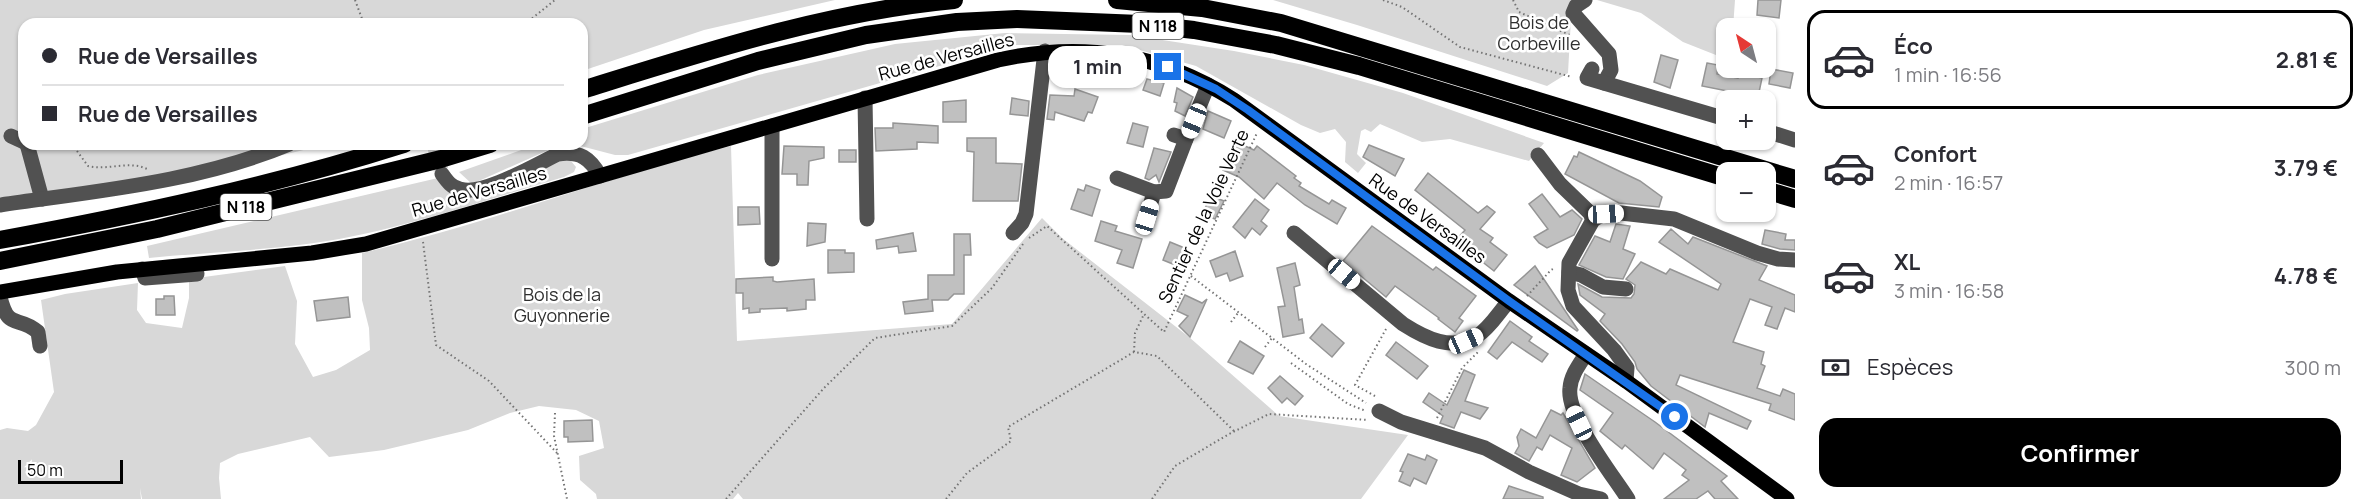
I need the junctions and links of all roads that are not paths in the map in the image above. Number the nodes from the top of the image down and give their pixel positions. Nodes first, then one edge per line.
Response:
1 (954, 0) edge
2 (1118, 0) edge
3 (1585, 0) edge
4 (1045, 51) junction
5 (1590, 74) road end
6 (1604, 83) junction
7 (1208, 85) junction
8 (588, 88) edge
9 (865, 98) junction
10 (588, 114) edge
11 (1716, 116) edge
12 (772, 126) junction
13 (1776, 134) edge
14 (1795, 140) edge
15 (24, 150) edge
16 (275, 150) edge
17 (385, 150) edge
18 (470, 150) edge
19 (1538, 156) dead end
20 (442, 174) tunnel mouth
21 (1716, 175) edge
22 (600, 176) junction
23 (1117, 178) dead end
24 (1795, 179) edge
25 (1154, 192) junction
26 (1776, 193) edge
27 (42, 200) junction
28 (1795, 200) edge
29 (0, 206) edge
30 (1147, 217) dead end
31 (867, 219) dead end
32 (1593, 220) junction
33 (1013, 233) dead end
34 (1294, 233) dead end
35 (0, 240) edge
36 (772, 259) dead end
37 (1795, 260) edge
38 (0, 261) edge
39 (1569, 268) junction
40 (142, 269) junction
41 (197, 274) dead end
42 (1626, 289) dead end
43 (0, 292) edge
44 (0, 297) edge
45 (1509, 301) junction
46 (40, 346) dead end
47 (1586, 354) junction
48 (1626, 381) junction
49 (1376, 410) road end
50 (1601, 499) edge
51 (1628, 499) edge
52 (1787, 499) edge

1 - 8 highway
2 - 24 highway, N 118
3 - 6 street
4 - 7 main road, Rue de Versailles
4 - 9 main road, Rue de Versailles
4 - 33 street
5 - 6 street
6 - 11 street
7 - 25 street
7 - 45 main road, Rue de Versailles
9 - 12 main road, Rue de Versailles
9 - 31 street
10 - 21 highway, N 118
12 - 22 main road, Rue de Versailles
12 - 36 street
13 - 14 street
15 - 27 street
16 - 27 street
17 - 35 highway, N 118
18 - 38 highway, N 118
19 - 32 street
20 - 22 street
22 - 40 main road, Rue de Versailles
23 - 25 street
25 - 30 street
26 - 28 highway
27 - 29 street
32 - 37 street
32 - 39 street
34 - 45 street
39 - 42 street
39 - 48 street
40 - 41 street
40 - 43 main road, Rue de Versailles
44 - 46 street
45 - 47 main road, Rue de Versailles
47 - 48 main road, Rue de Versailles
47 - 51 street
48 - 52 main road, Rue de Versailles
49 - 50 street

